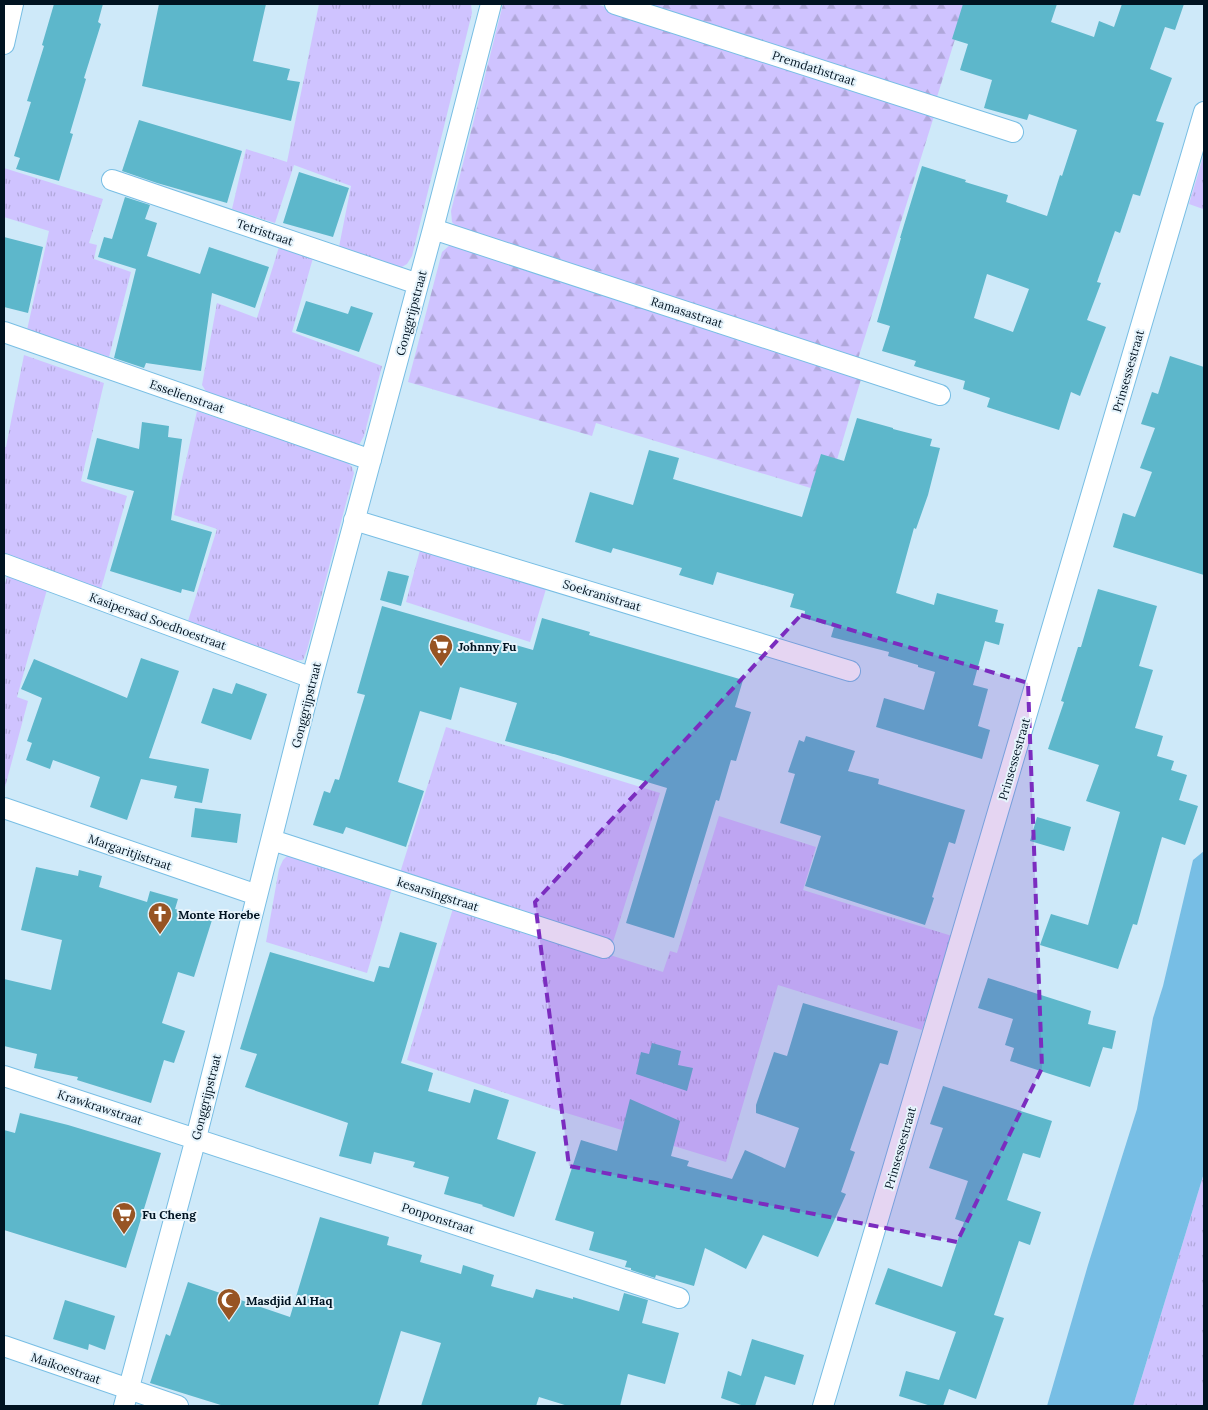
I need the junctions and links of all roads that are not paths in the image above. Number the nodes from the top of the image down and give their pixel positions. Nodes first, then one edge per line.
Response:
1 (13, 4) edge
2 (490, 4) edge
3 (615, 4) edge
4 (4, 44) edge
5 (1204, 112) edge
6 (1013, 132) dead end
7 (112, 180) dead end
8 (433, 229) junction
9 (418, 284) junction
10 (4, 332) edge
11 (940, 395) dead end
12 (371, 460) junction
13 (354, 520) junction
14 (4, 564) edge
15 (850, 671) dead end
16 (312, 678) junction
17 (4, 808) edge
18 (272, 840) junction
19 (257, 896) junction
20 (604, 948) dead end
21 (4, 1076) edge
22 (196, 1138) junction
23 (679, 1298) dead end
24 (4, 1346) edge
25 (126, 1398) edge
26 (178, 1406) edge
27 (823, 1406) edge

1 - 4 street
2 - 8 street, Gonggrijpstraat
3 - 6 street, Premdathstraat
5 - 27 street, Prinsessestraat
7 - 9 street, Tetristraat
8 - 9 street, Gonggrijpstraat
8 - 11 street, Ramasastraat
9 - 12 street, Gonggrijpstraat
10 - 12 street, Esselienstraat
12 - 13 street, Gonggrijpstraat
13 - 15 street, Soekranistraat
13 - 16 street, Gonggrijpstraat
14 - 16 street, Kasipersad Soedhoestraat
16 - 18 street, Gonggrijpstraat
17 - 19 street, Margaritjistraat
18 - 19 street, Gonggrijpstraat
18 - 20 street, kesarsingstraat
19 - 22 street, Gonggrijpstraat
21 - 22 street, Krawkrawstraat
22 - 23 street, Ponponstraat
22 - 25 street, Gonggrijpstraat
24 - 25 street, Maikoestraat
25 - 26 street, Maikoestraat

